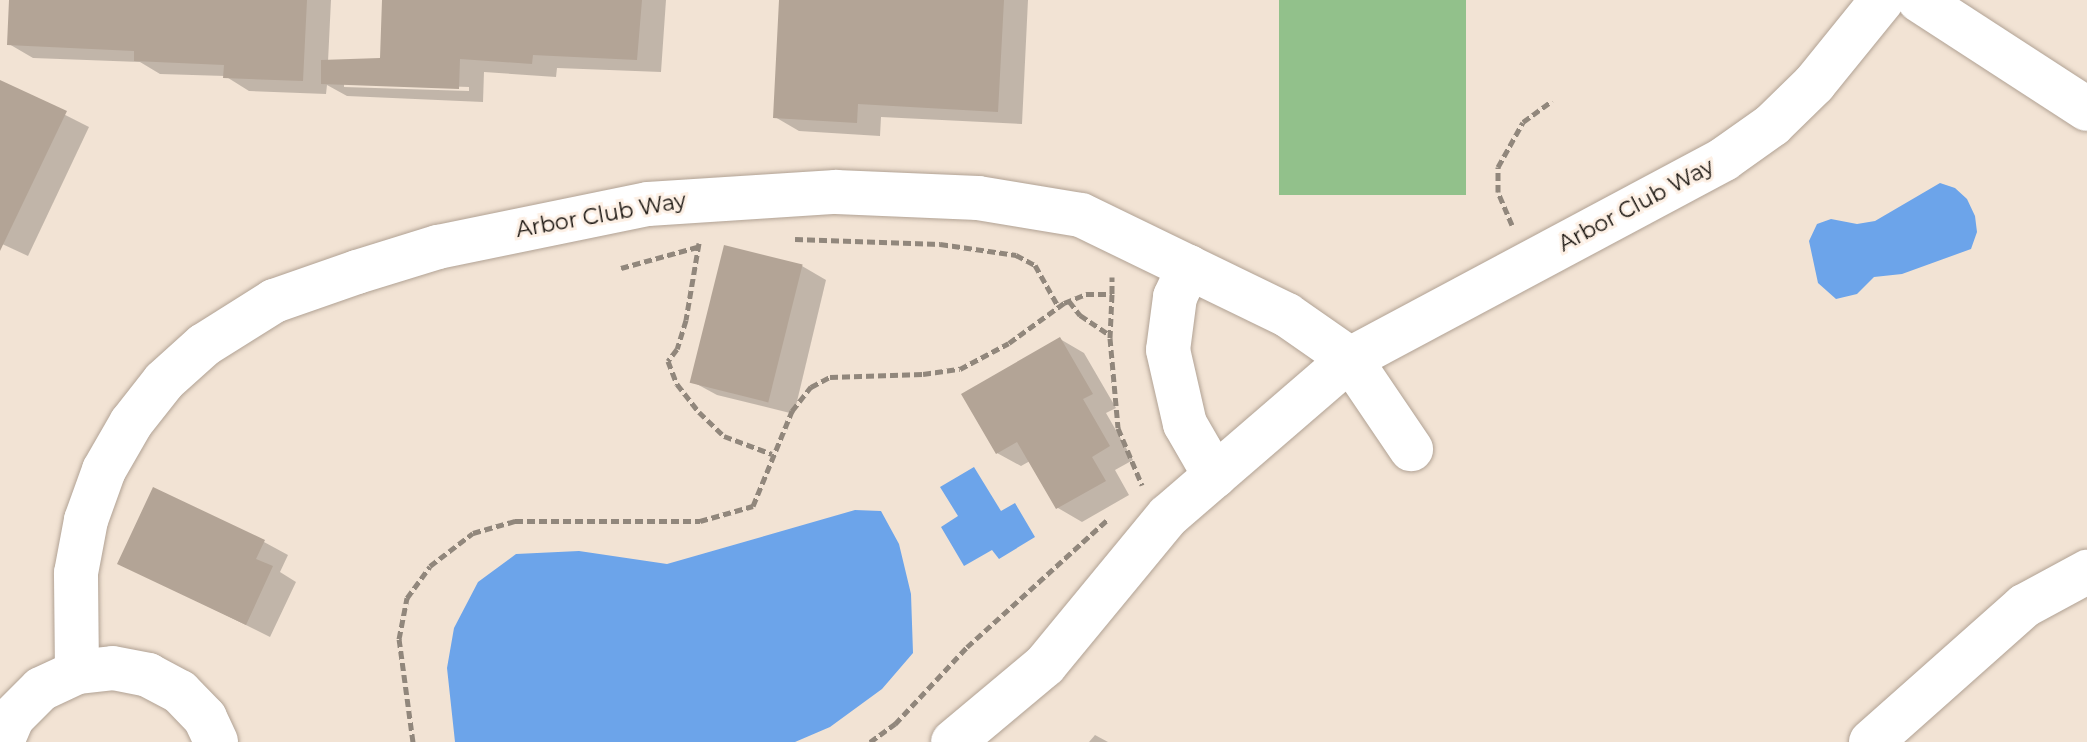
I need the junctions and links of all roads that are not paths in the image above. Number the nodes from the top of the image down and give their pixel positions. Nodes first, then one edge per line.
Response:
1 (1882, 0) edge
2 (1919, 0) edge
3 (2087, 109) edge
4 (1189, 267) junction
5 (1350, 359) junction
6 (1411, 449) dead end
7 (1215, 476) junction
8 (2087, 572) edge
9 (77, 672) junction
10 (2, 742) edge
11 (216, 742) edge
12 (953, 742) edge
13 (1871, 742) edge

1 - 5 street, Arbor Club Way
2 - 3 street
4 - 5 street, Arbor Club Way
4 - 7 street
4 - 9 street, Arbor Club Way
5 - 6 street
5 - 7 street, Arbor Club Way
7 - 12 street, Arbor Club Way
8 - 13 street
9 - 10 street
9 - 11 street

